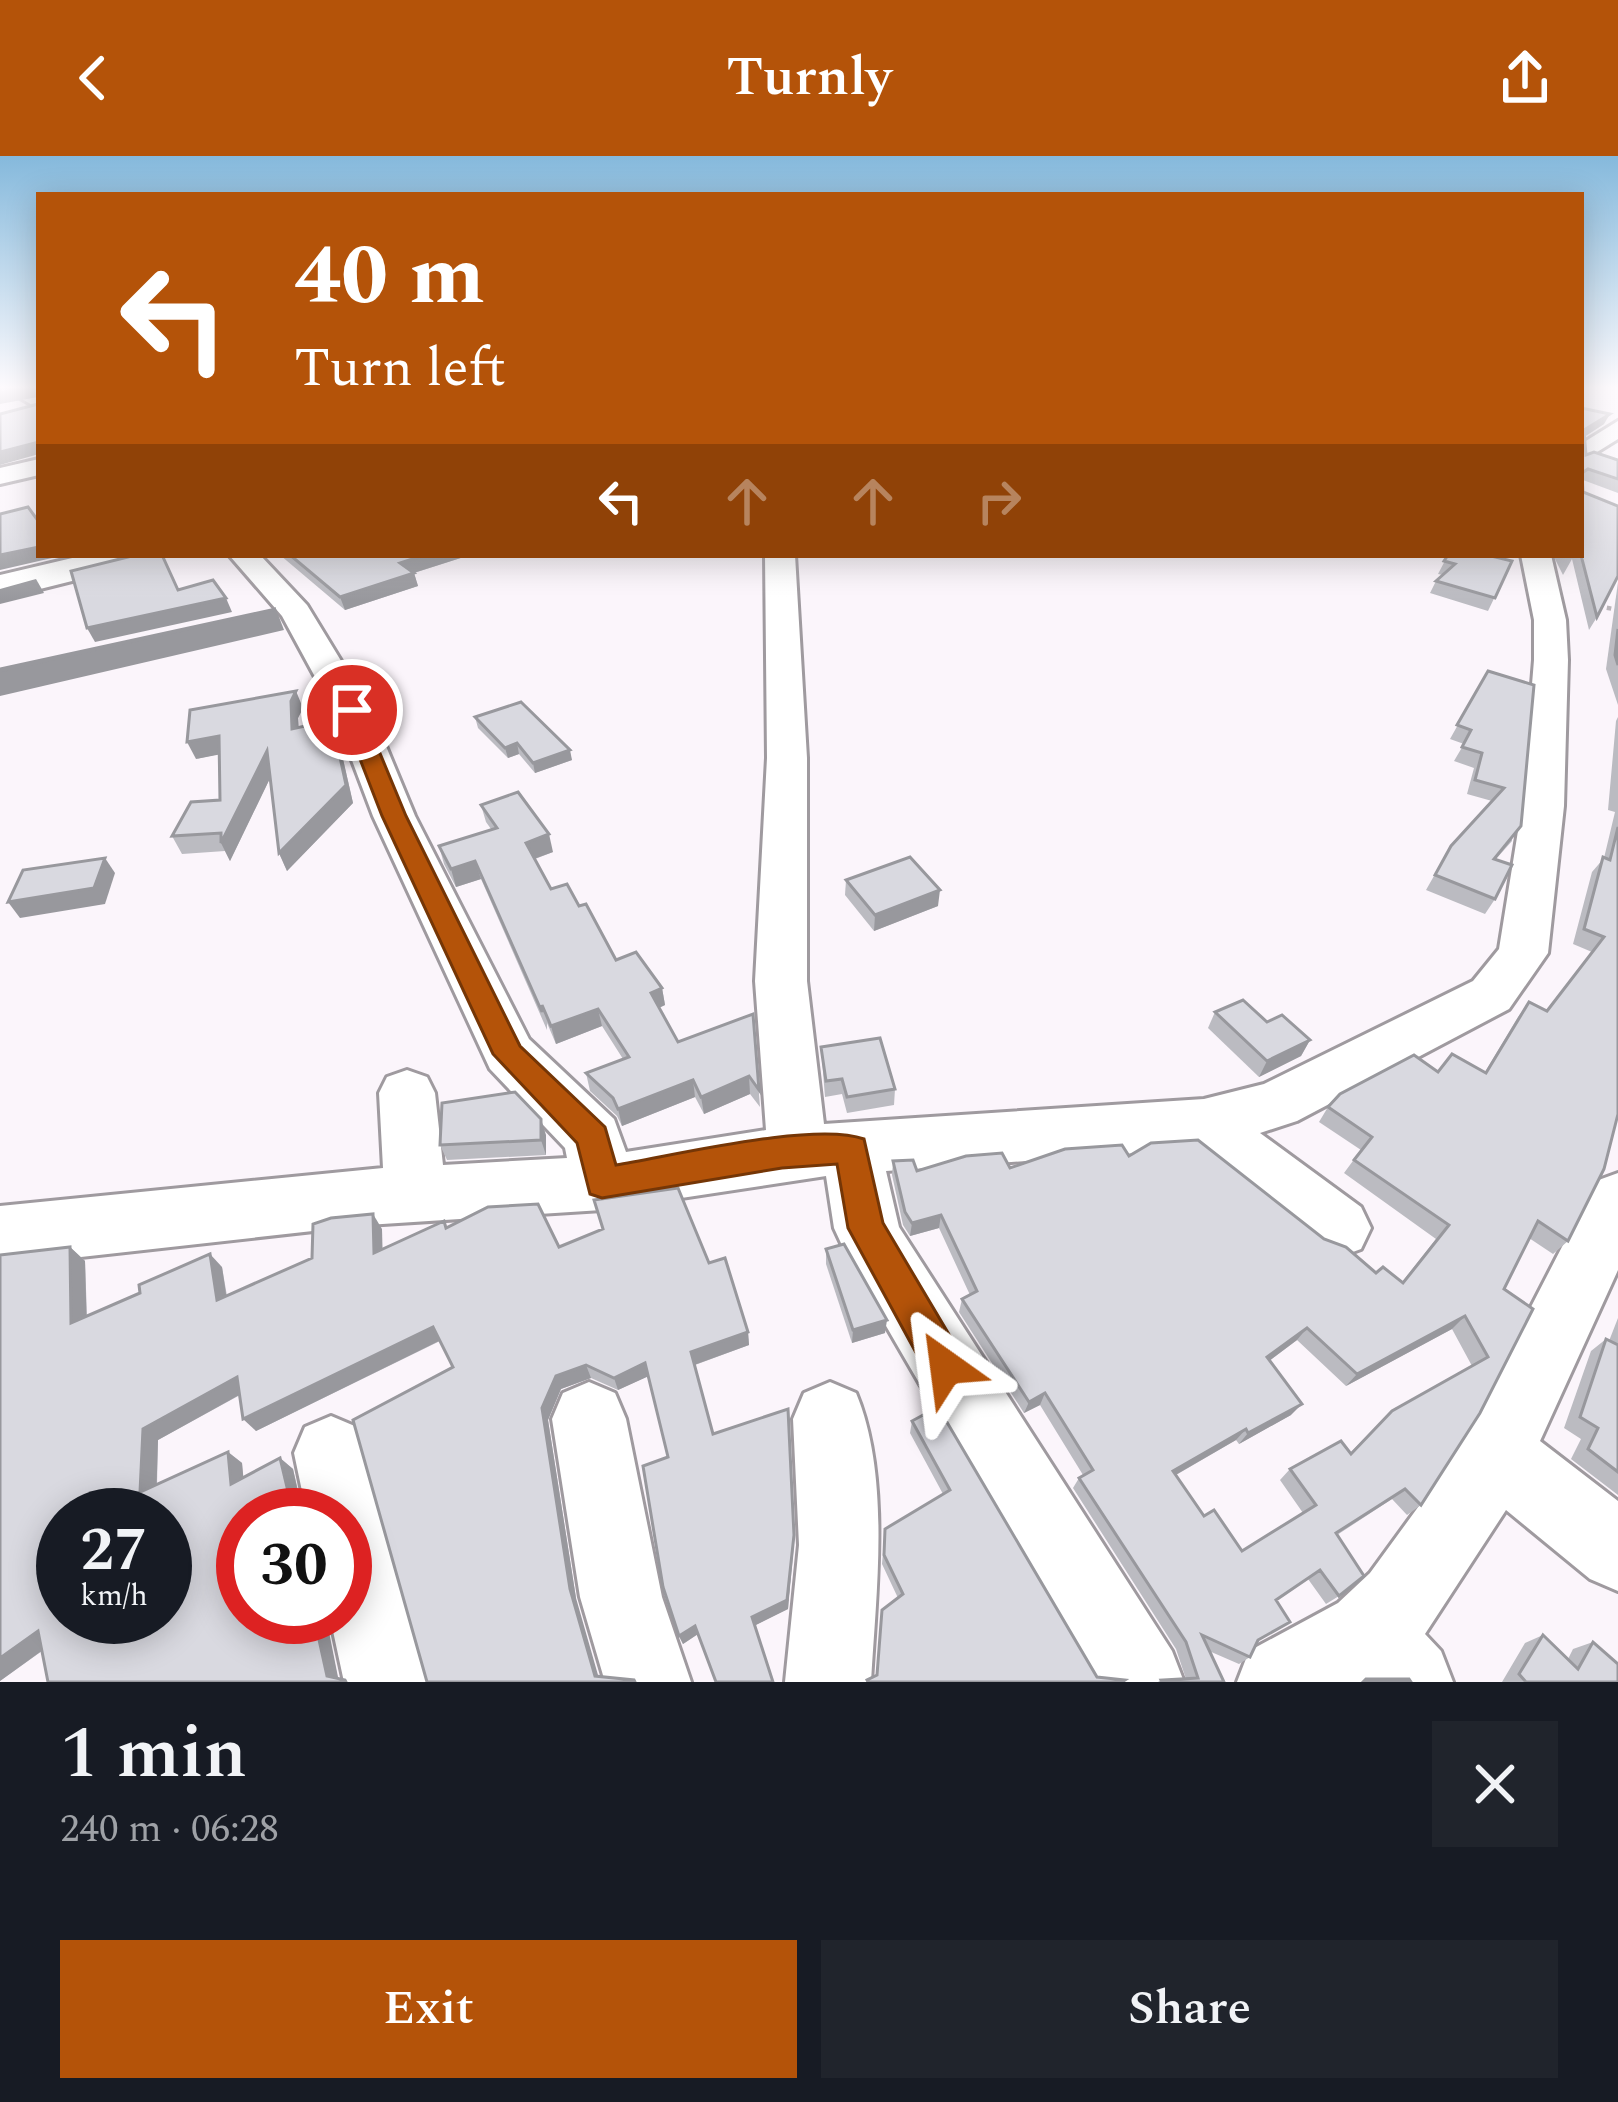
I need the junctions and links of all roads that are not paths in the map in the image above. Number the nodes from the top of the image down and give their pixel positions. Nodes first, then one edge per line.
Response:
1 (32, 457) edge
2 (0, 476) edge
3 (119, 558) edge
4 (247, 558) edge
5 (260, 558) edge
6 (780, 558) edge
7 (1528, 561) edge
8 (0, 587) edge
9 (297, 610) junction
10 (250, 622) edge
11 (406, 1093) dead end
12 (1204, 1124) junction
13 (825, 1151) junction
14 (602, 1183) junction
15 (415, 1194) junction
16 (1618, 1201) edge
17 (1339, 1228) dead end
18 (0, 1236) edge
19 (590, 1419) dead end
20 (830, 1419) dead end
21 (331, 1453) dead end
22 (1496, 1454) junction
23 (1618, 1551) edge
24 (1389, 1658) edge
25 (387, 1682) edge
26 (649, 1682) edge
27 (827, 1682) edge
28 (1141, 1682) edge
29 (1280, 1682) edge

1 - 2 street
3 - 8 main road
4 - 9 street
5 - 9 street
6 - 13 street
7 - 12 street
9 - 10 street
9 - 14 street
11 - 15 street
12 - 13 street
12 - 17 street
13 - 14 street
13 - 28 street
14 - 15 street
15 - 18 street
16 - 22 street
19 - 26 street
20 - 27 street
21 - 25 street
22 - 23 street
22 - 24 street
24 - 29 street

